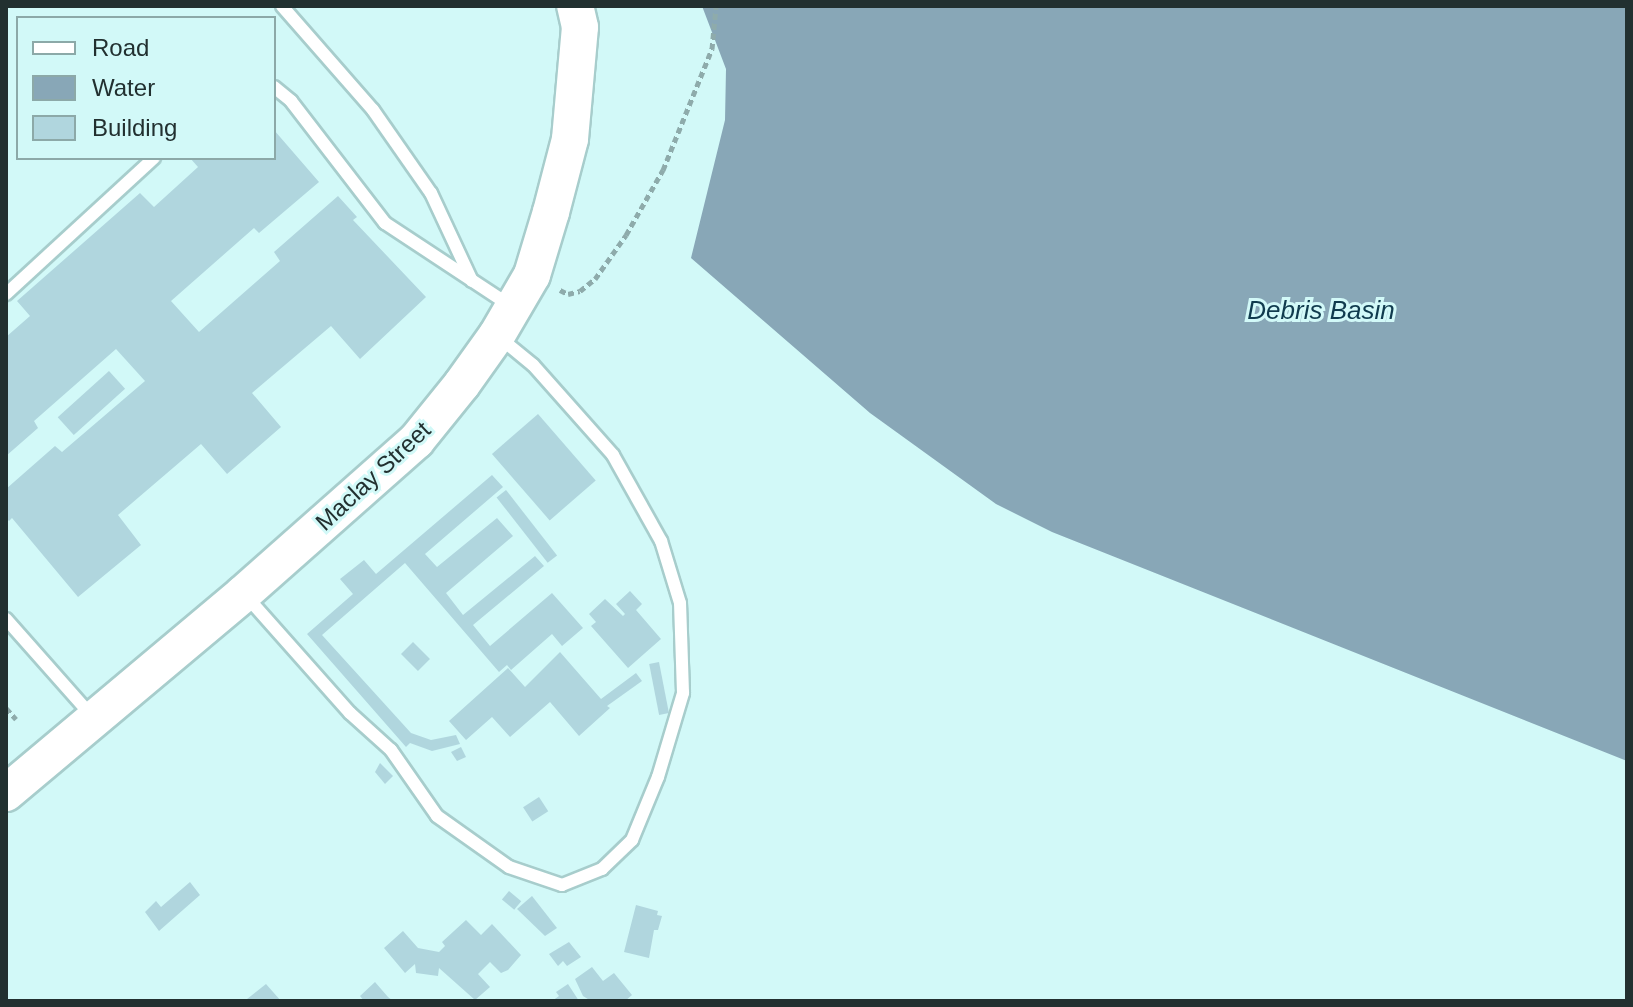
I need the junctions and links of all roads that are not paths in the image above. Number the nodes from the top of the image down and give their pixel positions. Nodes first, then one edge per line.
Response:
1 (282, 6) edge
2 (575, 6) edge
3 (276, 89) edge
4 (152, 160) edge
5 (472, 281) junction
6 (6, 294) edge
7 (504, 321) junction
8 (244, 593) junction
9 (6, 619) edge
10 (92, 717) junction
11 (6, 793) edge

1 - 5 lane
2 - 7 street, Maclay Street
3 - 5 lane
4 - 6 lane
5 - 7 lane
7 - 8 street, Maclay Street
7 - 8 lane
8 - 10 street, Maclay Street
9 - 10 lane
10 - 11 street, Maclay Street

